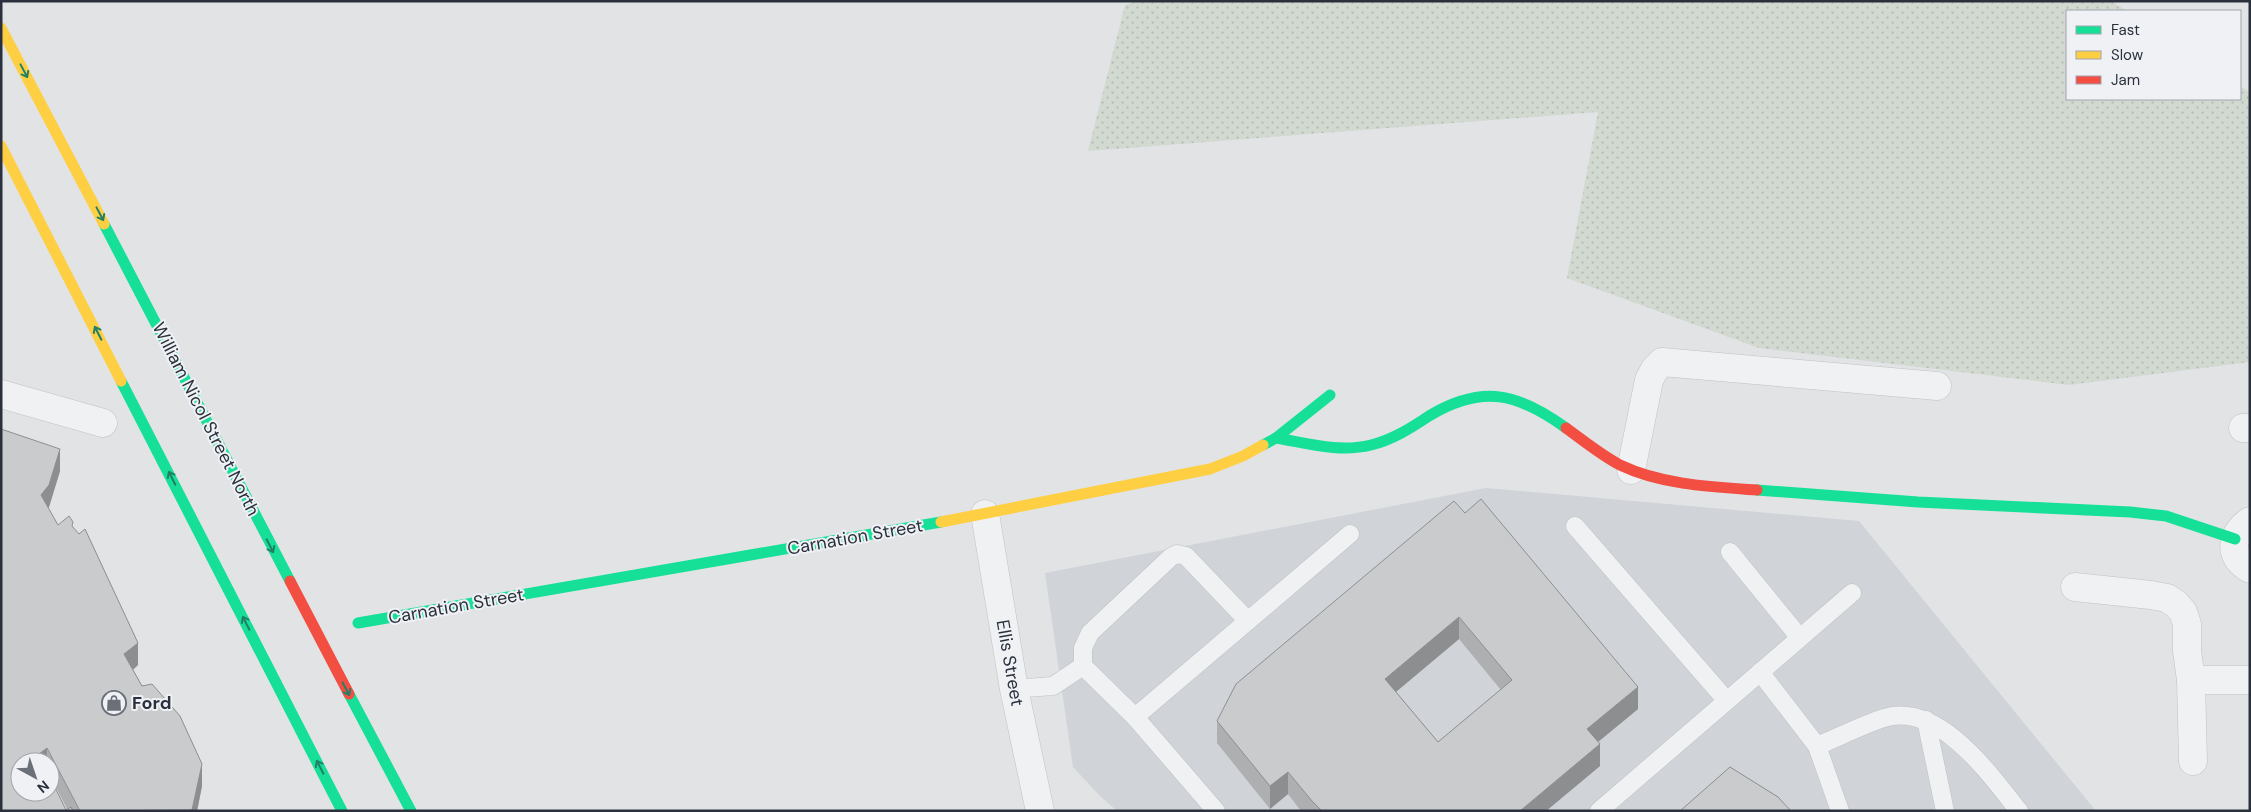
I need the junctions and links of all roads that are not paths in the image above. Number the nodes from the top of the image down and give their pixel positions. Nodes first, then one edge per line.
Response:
1 (1, 28) edge
2 (1, 146) edge
3 (1937, 386) dead end
4 (1, 394) edge
5 (1330, 395) dead end
6 (103, 423) dead end
7 (1276, 438) junction
8 (1631, 470) junction
9 (985, 514) junction
10 (1575, 526) dead end
11 (2242, 530) edge
12 (1350, 534) dead end
13 (1730, 552) dead end
14 (2250, 569) edge
15 (2076, 587) dead end
16 (1852, 593) dead end
17 (1248, 621) junction
18 (358, 623) dead end
19 (1800, 638) junction
20 (1083, 666) junction
21 (1760, 672) junction
22 (2191, 680) junction
23 (2250, 680) edge
24 (1014, 689) junction
25 (1727, 701) junction
26 (1135, 718) junction
27 (1926, 720) junction
28 (1817, 746) junction
29 (2193, 761) dead end
30 (342, 811) edge
31 (410, 811) edge
32 (1040, 811) edge
33 (1216, 811) edge
34 (1599, 811) edge
35 (1840, 811) edge
36 (1945, 811) edge
37 (2019, 811) edge

1 -> 31 street, William Nicol Street North
30 -> 2 street
3 - 8 street
4 - 6 street
5 - 7 street, Carnation Street
7 - 8 street
7 - 9 street, Carnation Street
8 - 11 street
9 - 18 street, Carnation Street
9 - 24 street, Ellis Street
10 - 25 lane
11 - 14 street
12 - 17 lane
13 - 19 lane
15 - 22 street
16 - 19 lane
17 - 20 lane
17 - 26 lane
19 - 21 lane
20 - 24 lane
20 - 26 lane
21 - 25 lane
21 - 28 lane
22 - 23 street
22 - 29 street
24 - 32 street, Ellis Street
25 - 34 lane
26 - 33 lane
27 - 28 lane
27 - 36 lane
27 - 37 lane
28 - 35 lane

